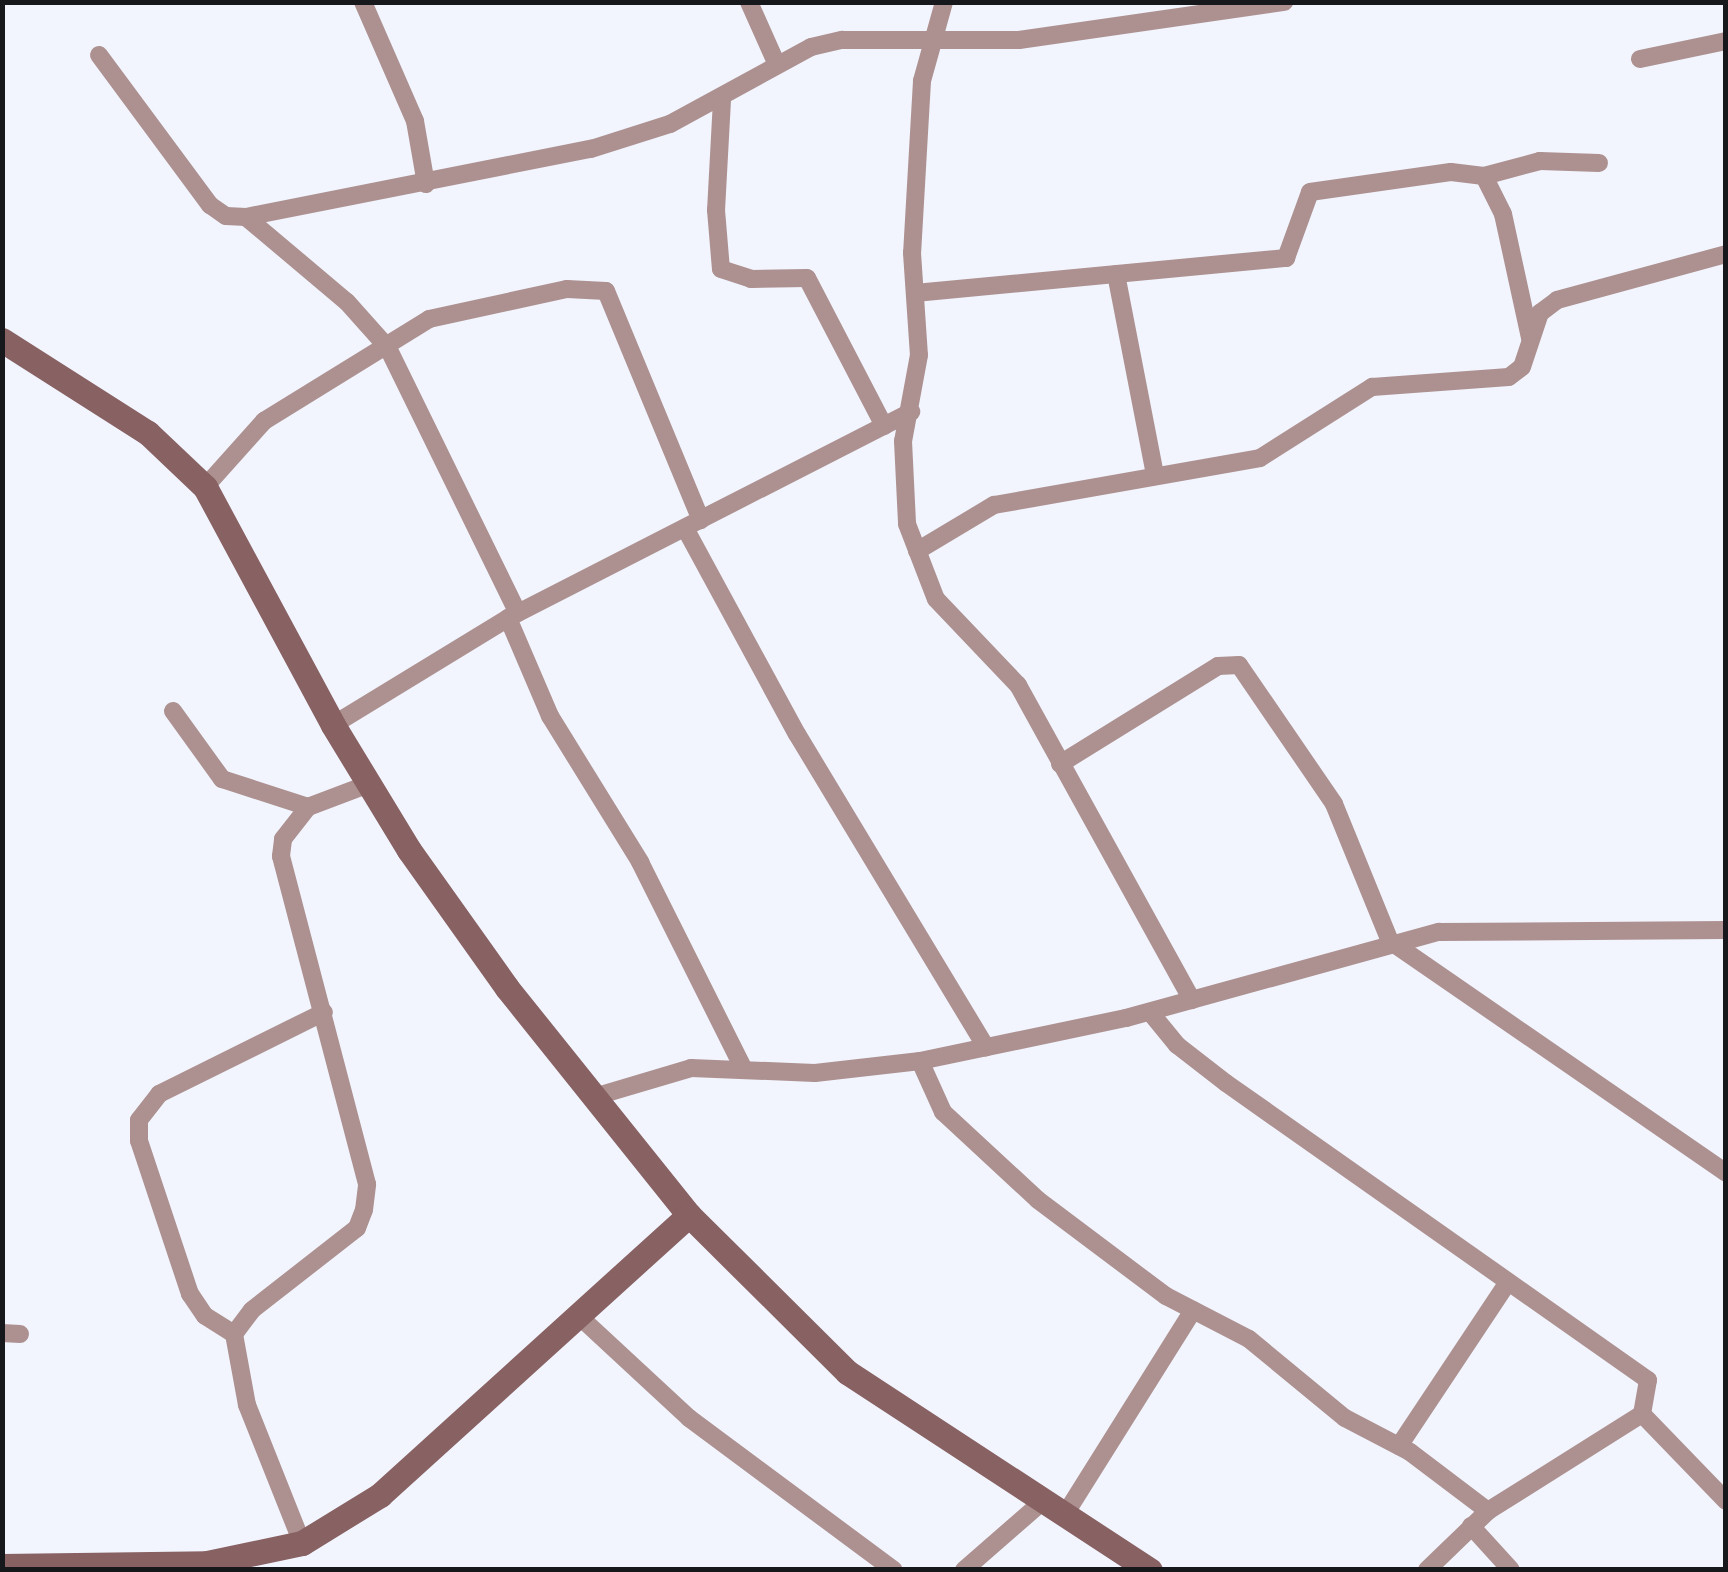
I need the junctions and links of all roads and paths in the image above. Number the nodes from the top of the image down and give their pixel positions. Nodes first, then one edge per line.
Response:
1 (363, 2) edge
2 (749, 2) edge
3 (944, 2) edge
4 (1284, 2) edge
5 (938, 38) junction
6 (1726, 41) edge
7 (99, 55) dead end
8 (1640, 59) dead end
9 (777, 64) junction
10 (722, 100) junction
11 (1599, 163) dead end
12 (1484, 176) junction
13 (426, 184) junction
14 (278, 210) junction
15 (246, 217) junction
16 (270, 237) junction
17 (1726, 254) edge
18 (1116, 274) junction
19 (914, 294) junction
20 (2, 340) edge
21 (1530, 340) junction
22 (388, 348) junction
23 (911, 412) junction
24 (884, 426) junction
25 (1155, 475) junction
26 (205, 487) junction
27 (693, 524) junction
28 (918, 551) junction
29 (513, 615) junction
30 (173, 712) dead end
31 (333, 725) junction
32 (1060, 764) junction
33 (369, 784) junction
34 (308, 807) junction
35 (1726, 930) edge
36 (1390, 941) junction
37 (1192, 1000) junction
38 (324, 1012) junction
39 (1150, 1012) junction
40 (986, 1047) junction
41 (920, 1061) junction
42 (742, 1066) junction
43 (596, 1096) junction
44 (1726, 1173) edge
45 (689, 1215) junction
46 (1508, 1282) junction
47 (1193, 1310) junction
48 (580, 1317) junction
49 (234, 1334) junction
50 (1642, 1414) junction
51 (1400, 1446) junction
52 (1726, 1500) edge
53 (1053, 1509) junction
54 (1488, 1511) junction
55 (1470, 1526) junction
56 (302, 1543) junction
57 (169, 1564) edge
58 (2, 1566) edge
59 (894, 1570) edge
60 (964, 1570) edge
61 (1150, 1570) edge
62 (1427, 1570) edge
63 (1511, 1570) edge

1 - 13 street
2 - 9 street
3 - 5 street
4 - 5 street
5 - 9 street
5 - 19 street
6 - 8 street
7 - 15 street
9 - 10 street
10 - 13 street
10 - 24 street
11 - 12 street
12 - 18 street
12 - 21 street
13 - 14 street
14 - 15 street
14 - 16 street
15 - 16 street
16 - 22 street
17 - 21 street
18 - 19 street
18 - 25 street
19 - 23 street
20 - 26 street
21 - 25 street
22 - 26 street
22 - 27 street
22 - 29 street
23 - 24 street
23 - 28 street
24 - 27 street
25 - 28 street
26 - 31 street
27 - 29 street
27 - 40 street
28 - 32 street
29 - 31 street
29 - 42 street
30 - 34 street
31 - 33 street
32 - 36 street
32 - 37 street
33 - 34 street
33 - 43 street
34 - 38 street
35 - 36 street
36 - 37 street
36 - 44 street
37 - 39 street
38 - 49 street
38 - 49 street
39 - 40 street
39 - 46 street
40 - 41 street
41 - 42 street
41 - 47 street
42 - 43 street
43 - 45 street
45 - 48 street
45 - 53 street
46 - 50 street
46 - 51 street
47 - 51 street
47 - 53 street
48 - 56 street
48 - 59 street
49 - 56 street
50 - 52 street
50 - 54 street
51 - 54 street
53 - 60 street
53 - 61 street
54 - 55 street
55 - 62 street
55 - 63 street
56 - 57 street
57 - 58 street

